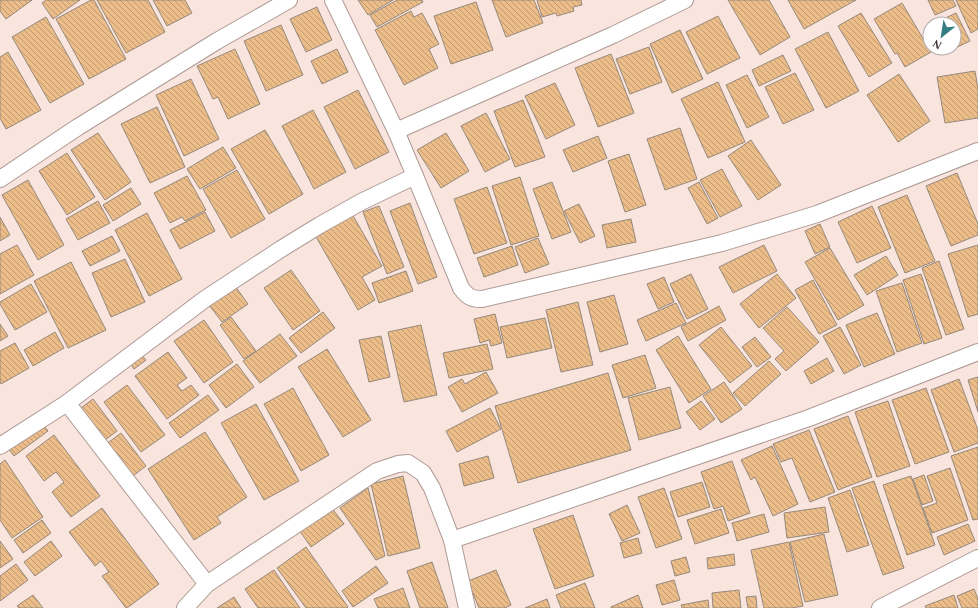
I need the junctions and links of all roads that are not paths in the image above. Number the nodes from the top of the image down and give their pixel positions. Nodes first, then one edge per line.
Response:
1 (289, 0) edge
2 (333, 0) edge
3 (685, 0) edge
4 (396, 131) junction
5 (978, 152) edge
6 (416, 176) junction
7 (0, 179) edge
8 (978, 352) edge
9 (66, 403) junction
10 (0, 446) edge
11 (452, 540) junction
12 (978, 558) edge
13 (207, 584) junction
14 (185, 608) edge
15 (467, 608) edge
16 (880, 608) edge

1 - 7 street
2 - 4 street
3 - 4 street
4 - 6 street
5 - 6 street
6 - 9 street
8 - 11 street
9 - 10 street
9 - 13 street
11 - 13 street
11 - 15 street
12 - 16 street
13 - 14 street

